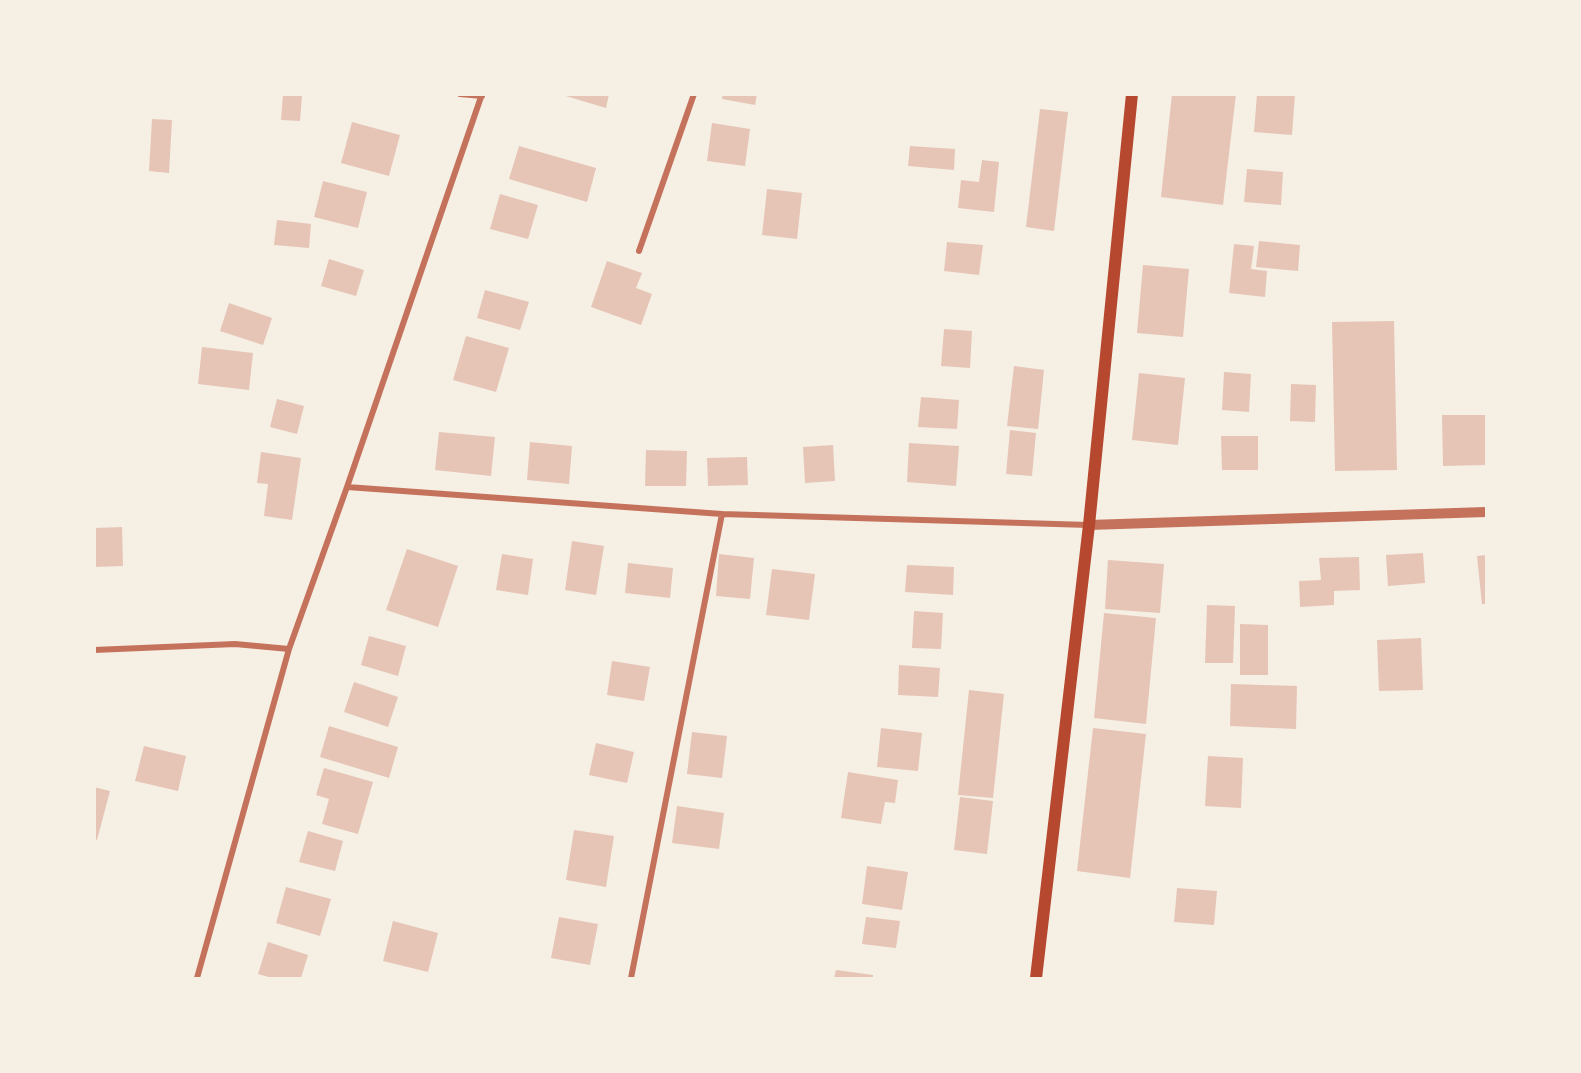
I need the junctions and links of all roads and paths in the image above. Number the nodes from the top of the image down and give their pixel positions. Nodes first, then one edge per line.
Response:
1 (460, 94) edge
2 (694, 94) edge
3 (1132, 94) edge
4 (482, 95) edge
5 (639, 251) dead end
6 (347, 487) junction
7 (1486, 512) edge
8 (722, 514) junction
9 (1089, 525) junction
10 (290, 649) junction
11 (94, 650) edge
12 (197, 978) edge
13 (631, 978) edge
14 (1036, 978) edge

1 - 4 street
2 - 5 street
3 - 9 main road
4 - 6 street
6 - 8 street
6 - 10 street
7 - 9 street
8 - 9 street
8 - 13 street
9 - 14 main road
10 - 11 street
10 - 12 street

